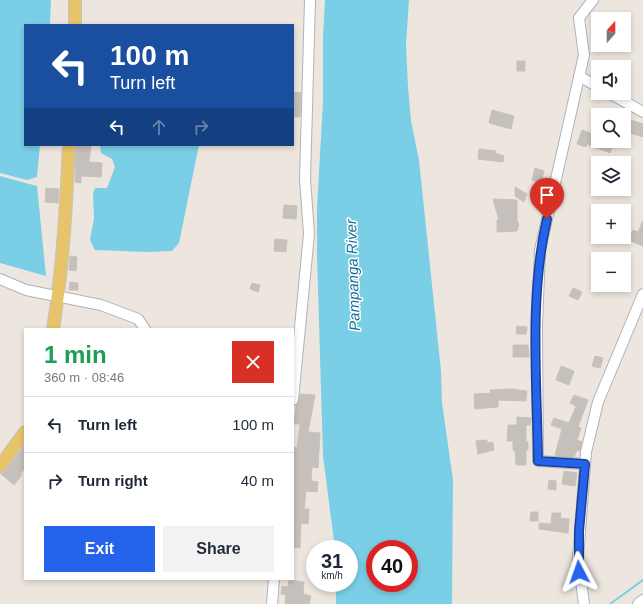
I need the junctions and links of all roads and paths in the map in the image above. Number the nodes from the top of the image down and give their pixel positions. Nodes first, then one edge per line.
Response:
1 (75, 0) edge
2 (310, 0) edge
3 (592, 0) edge
4 (74, 24) edge
5 (579, 76) junction
6 (591, 83) edge
7 (622, 100) edge
8 (643, 112) edge
9 (69, 146) edge
10 (0, 279) edge
11 (643, 294) edge
12 (58, 297) junction
13 (53, 328) edge
14 (144, 328) edge
15 (294, 390) edge
16 (24, 433) edge
17 (585, 464) junction
18 (0, 466) edge
19 (274, 580) edge
20 (643, 600) edge
21 (272, 604) edge
22 (584, 604) edge
23 (638, 604) edge

1 - 4 main road
2 - 15 street
3 - 5 street
5 - 6 street
5 - 17 street
7 - 8 street
9 - 12 main road
10 - 12 street
11 - 17 street
12 - 13 main road
12 - 14 street
16 - 18 main road
17 - 22 street
19 - 21 street
20 - 23 street

